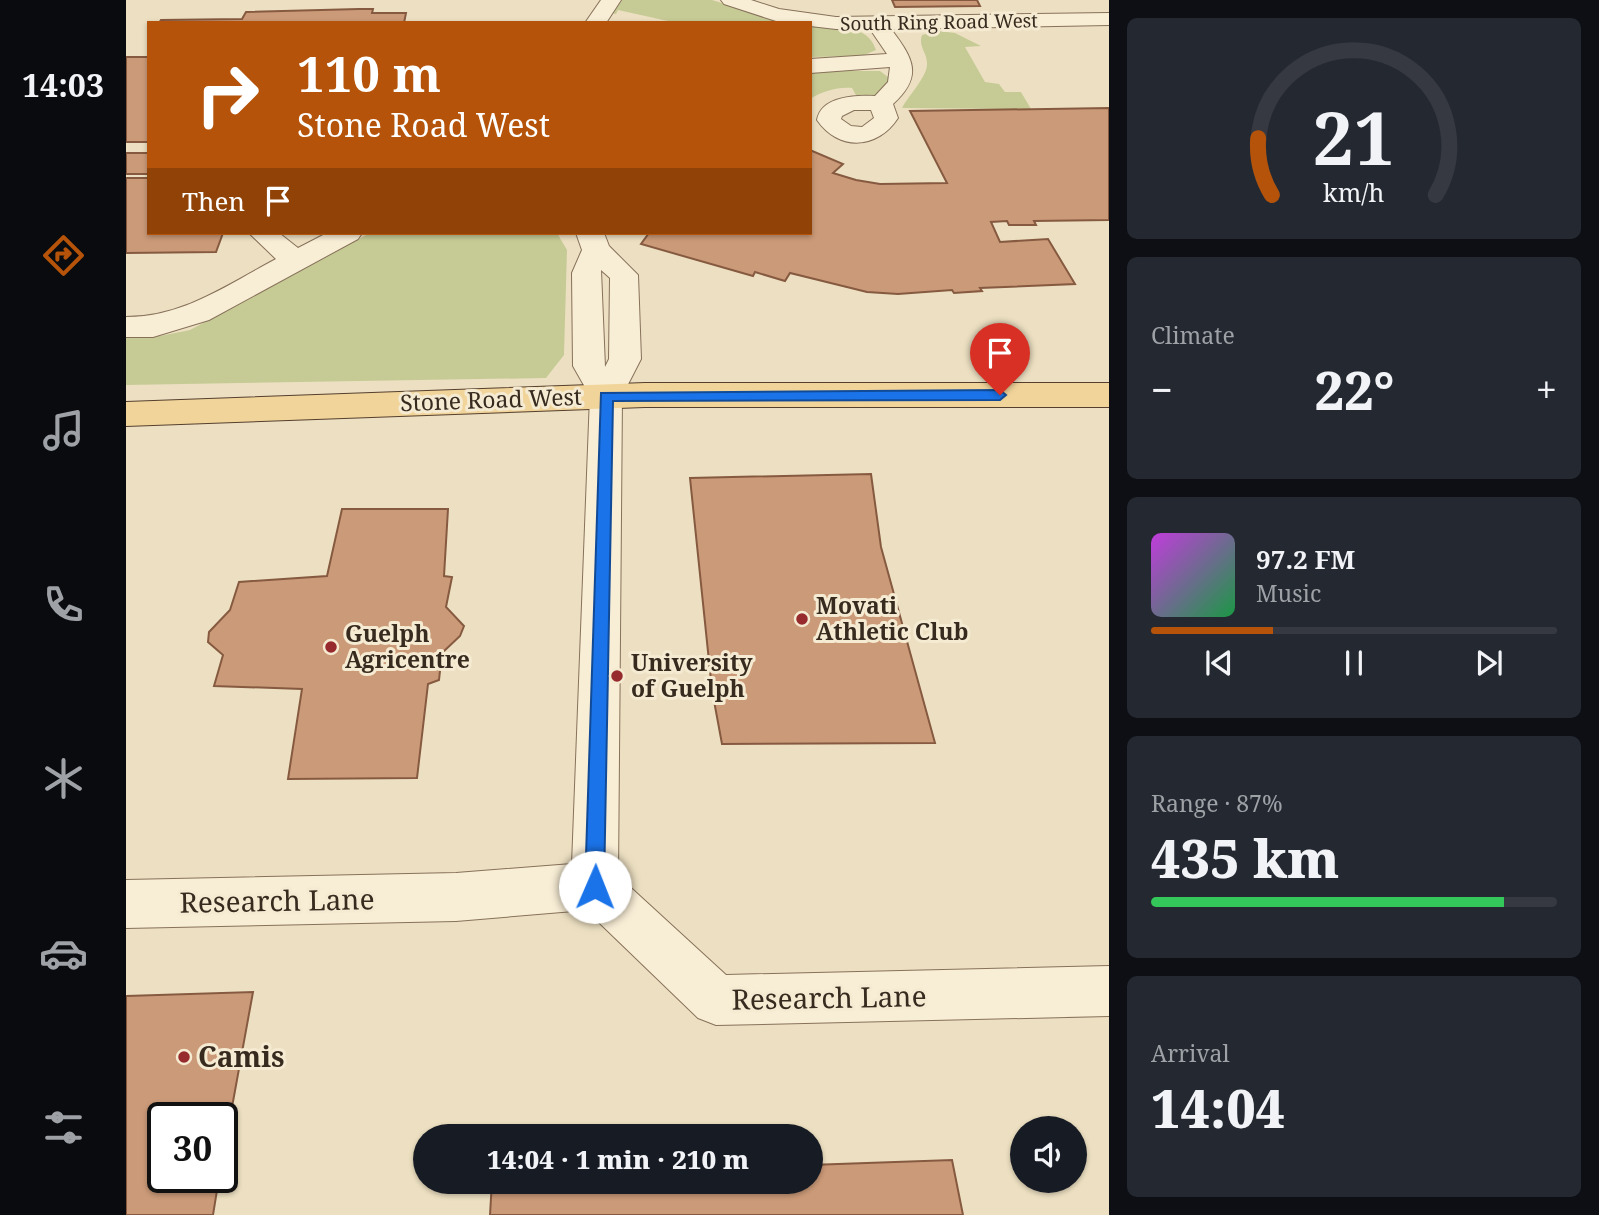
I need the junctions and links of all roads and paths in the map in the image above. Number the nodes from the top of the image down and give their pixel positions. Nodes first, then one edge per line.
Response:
1 (611, 0) edge
2 (731, 0) edge
3 (1109, 19) edge
4 (596, 21) edge
5 (876, 23) junction
6 (901, 60) junction
7 (812, 66) edge
8 (881, 103) dead end
9 (265, 235) edge
10 (344, 235) edge
11 (593, 242) edge
12 (295, 261) junction
13 (126, 327) edge
14 (1109, 395) edge
15 (606, 396) junction
16 (126, 414) edge
17 (595, 887) junction
18 (126, 904) edge
19 (1109, 991) edge

1 - 4 street
2 - 5 street, South Ring Road West
3 - 5 street, South Ring Road West
5 - 6 street
6 - 7 street
6 - 8 street
9 - 12 street
10 - 12 street
11 - 15 street
12 - 13 street
14 - 15 main road, Stone Road West
15 - 16 main road, Stone Road West
15 - 17 street
17 - 18 street, Research Lane
17 - 19 street, Research Lane

